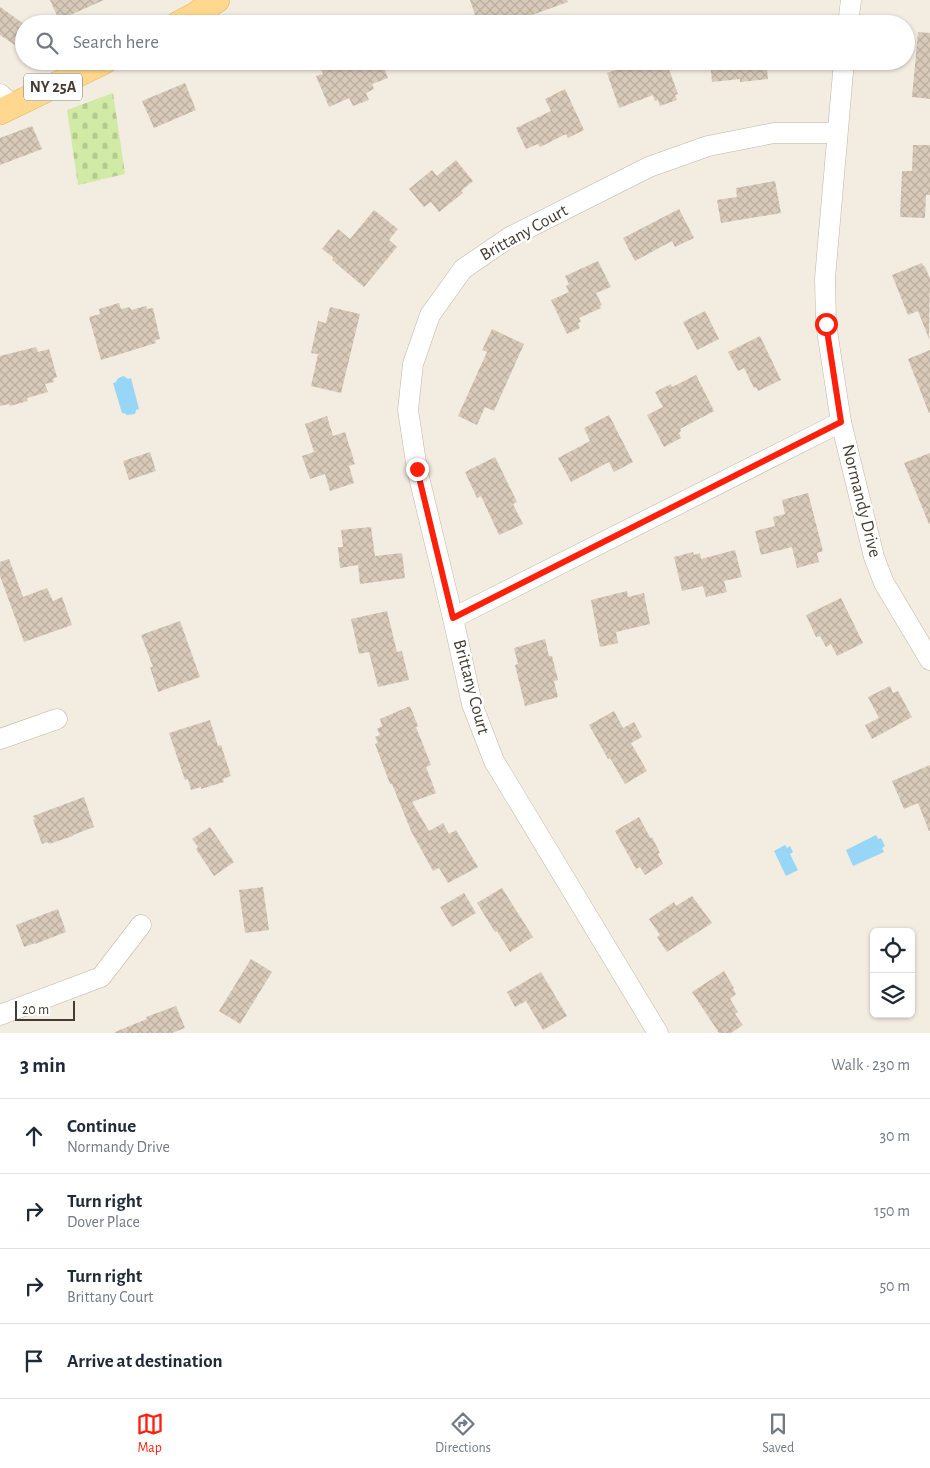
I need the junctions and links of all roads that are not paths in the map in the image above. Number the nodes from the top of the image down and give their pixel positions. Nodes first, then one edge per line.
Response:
1 (217, 0) edge
2 (851, 0) edge
3 (195, 15) edge
4 (849, 15) edge
5 (84, 70) edge
6 (843, 70) edge
7 (5, 104) edge
8 (837, 133) junction
9 (841, 422) junction
10 (453, 618) junction
11 (930, 660) edge
12 (58, 718) dead end
13 (0, 739) edge
14 (141, 925) dead end
15 (0, 1015) edge
16 (658, 1033) edge

1 - 3 main road
2 - 4 street
5 - 7 main road, NY 25A
6 - 8 street, Normandy Drive
8 - 9 street, Normandy Drive
8 - 10 street, Brittany Court
9 - 10 street
9 - 11 street, Normandy Drive
10 - 16 street, Brittany Court
12 - 13 street
14 - 15 street

